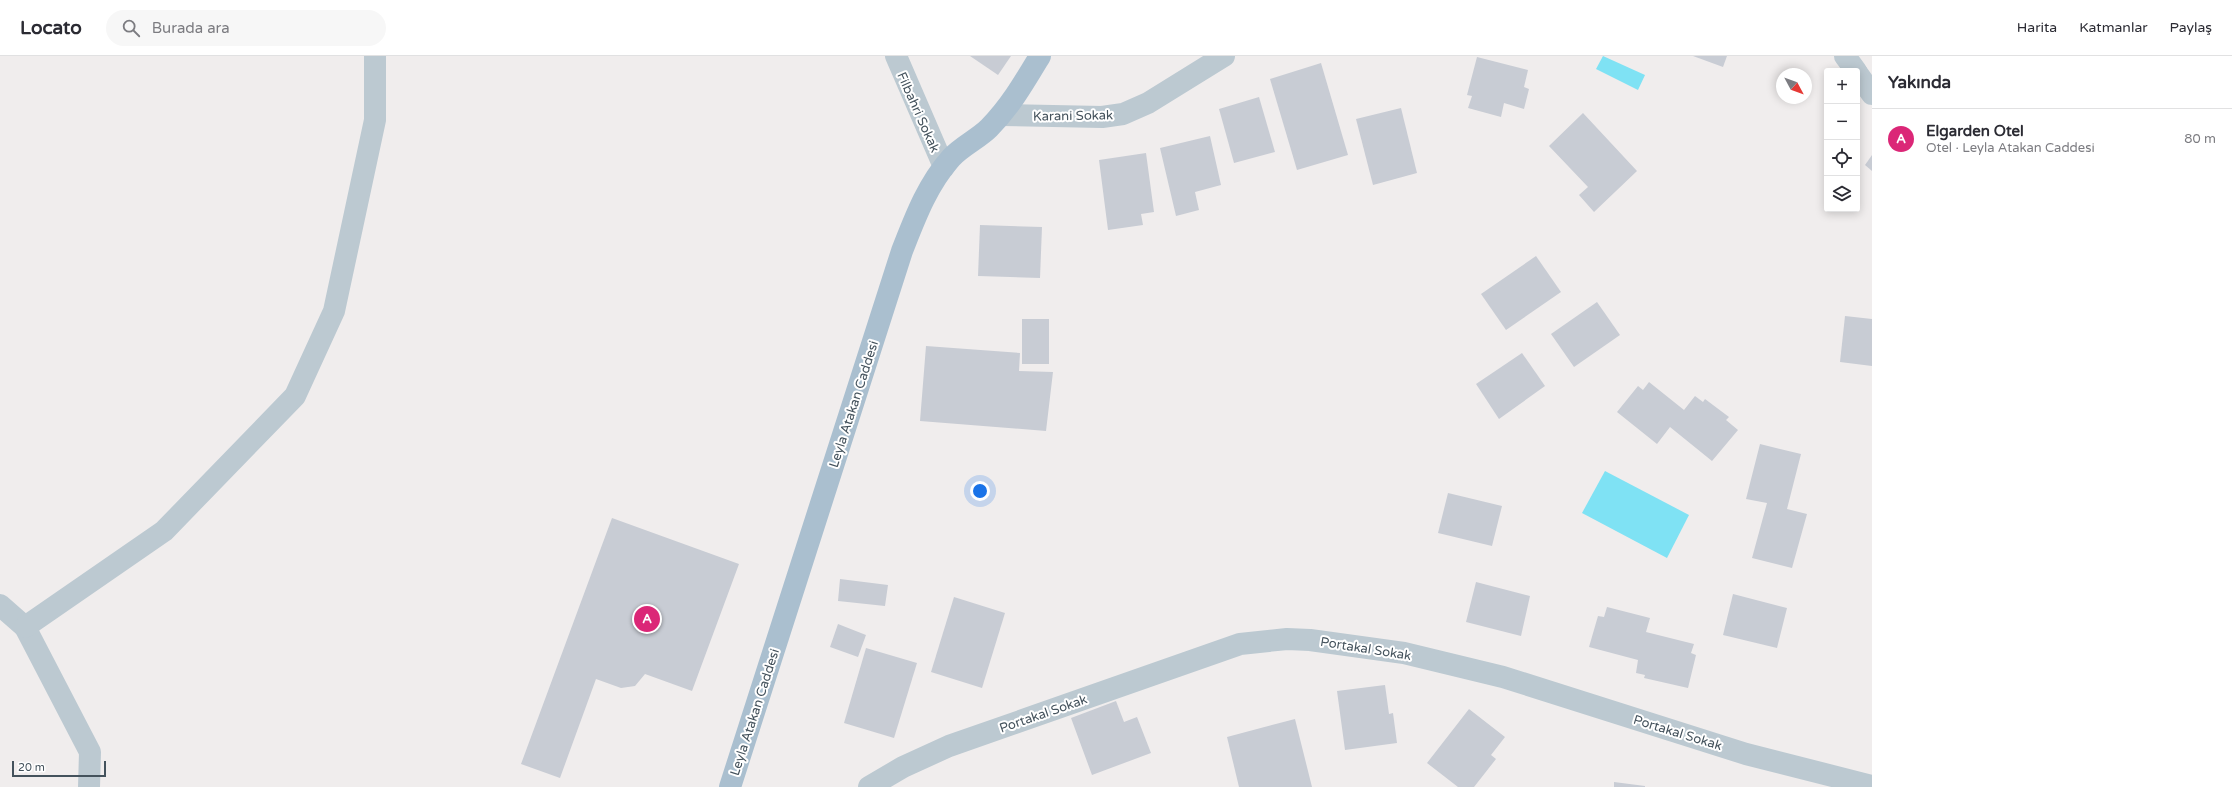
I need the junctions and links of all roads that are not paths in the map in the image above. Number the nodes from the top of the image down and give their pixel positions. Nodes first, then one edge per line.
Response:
1 (375, 56) edge
2 (896, 56) edge
3 (1040, 56) edge
4 (1224, 56) edge
5 (1845, 56) edge
6 (1853, 68) edge
7 (1860, 78) edge
8 (1872, 94) edge
9 (1002, 115) junction
10 (944, 167) junction
11 (0, 605) edge
12 (26, 627) junction
13 (1872, 786) edge
14 (89, 787) edge
15 (730, 787) edge
16 (869, 787) edge

1 - 12 street
2 - 10 street, Filbahri Sokak
3 - 9 main road, Leyla Atakan Caddesi
4 - 9 street, Karani Sokak
5 - 6 street
7 - 8 street
9 - 10 main road, Leyla Atakan Caddesi
10 - 15 main road, Leyla Atakan Caddesi
11 - 12 street
12 - 14 street
13 - 16 street, Portakal Sokak

